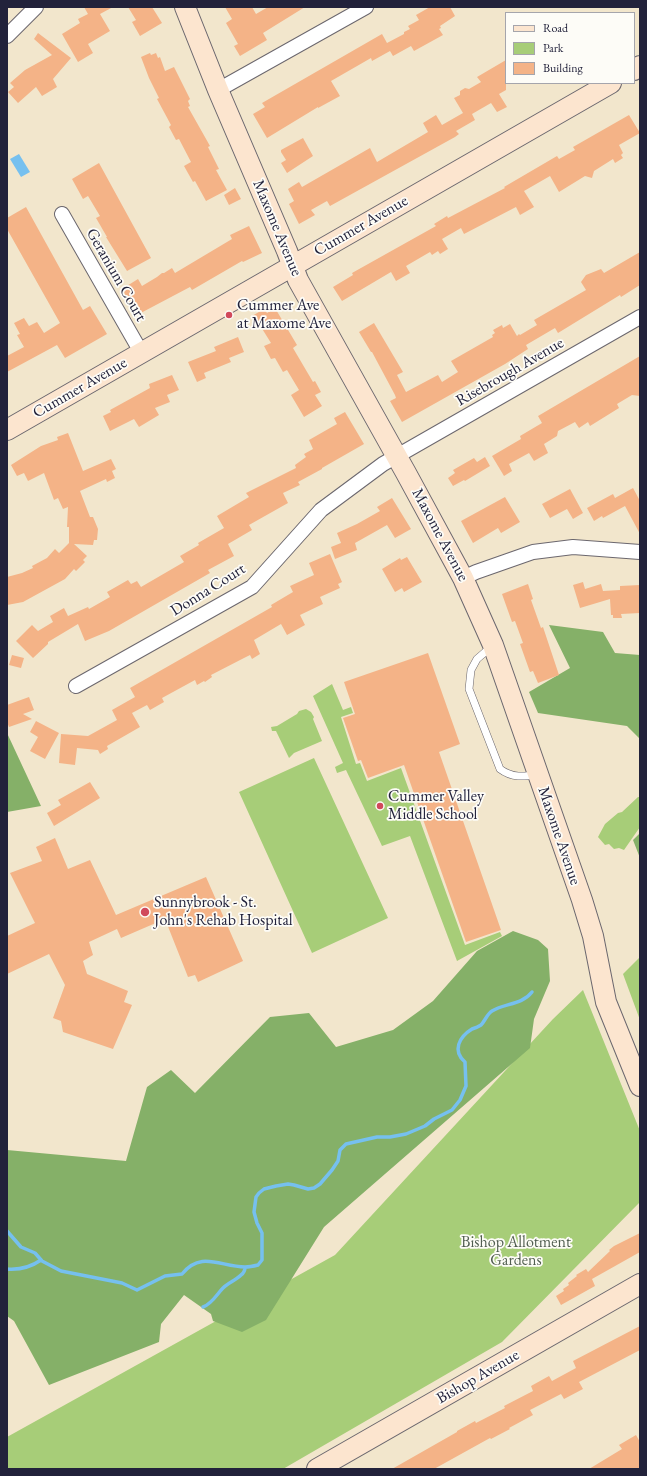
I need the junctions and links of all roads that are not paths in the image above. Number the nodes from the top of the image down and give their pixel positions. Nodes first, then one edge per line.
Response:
1 (36, 7) edge
2 (185, 7) edge
3 (366, 7) edge
4 (7, 36) edge
5 (609, 84) edge
6 (218, 90) junction
7 (62, 214) dead end
8 (292, 266) junction
9 (640, 317) edge
10 (141, 352) junction
11 (7, 430) edge
12 (396, 456) junction
13 (640, 552) edge
14 (463, 578) junction
15 (493, 645) junction
16 (76, 686) dead end
17 (538, 774) junction
18 (640, 1086) edge
19 (640, 1284) edge
20 (317, 1469) edge

1 - 4 street
2 - 6 street, Maxome Avenue
3 - 6 street
5 - 8 street, Cummer Avenue
6 - 8 street, Maxome Avenue
7 - 10 street, Geranium Court
8 - 10 street, Cummer Avenue
8 - 12 street, Maxome Avenue
9 - 12 street, Risebrough Avenue
10 - 11 street, Cummer Avenue
12 - 14 street, Maxome Avenue
12 - 16 street, Donna Court
13 - 14 street
14 - 15 street, Maxome Avenue
15 - 17 street, Maxome Avenue
15 - 17 lane
17 - 18 street, Maxome Avenue
19 - 20 street, Bishop Avenue

